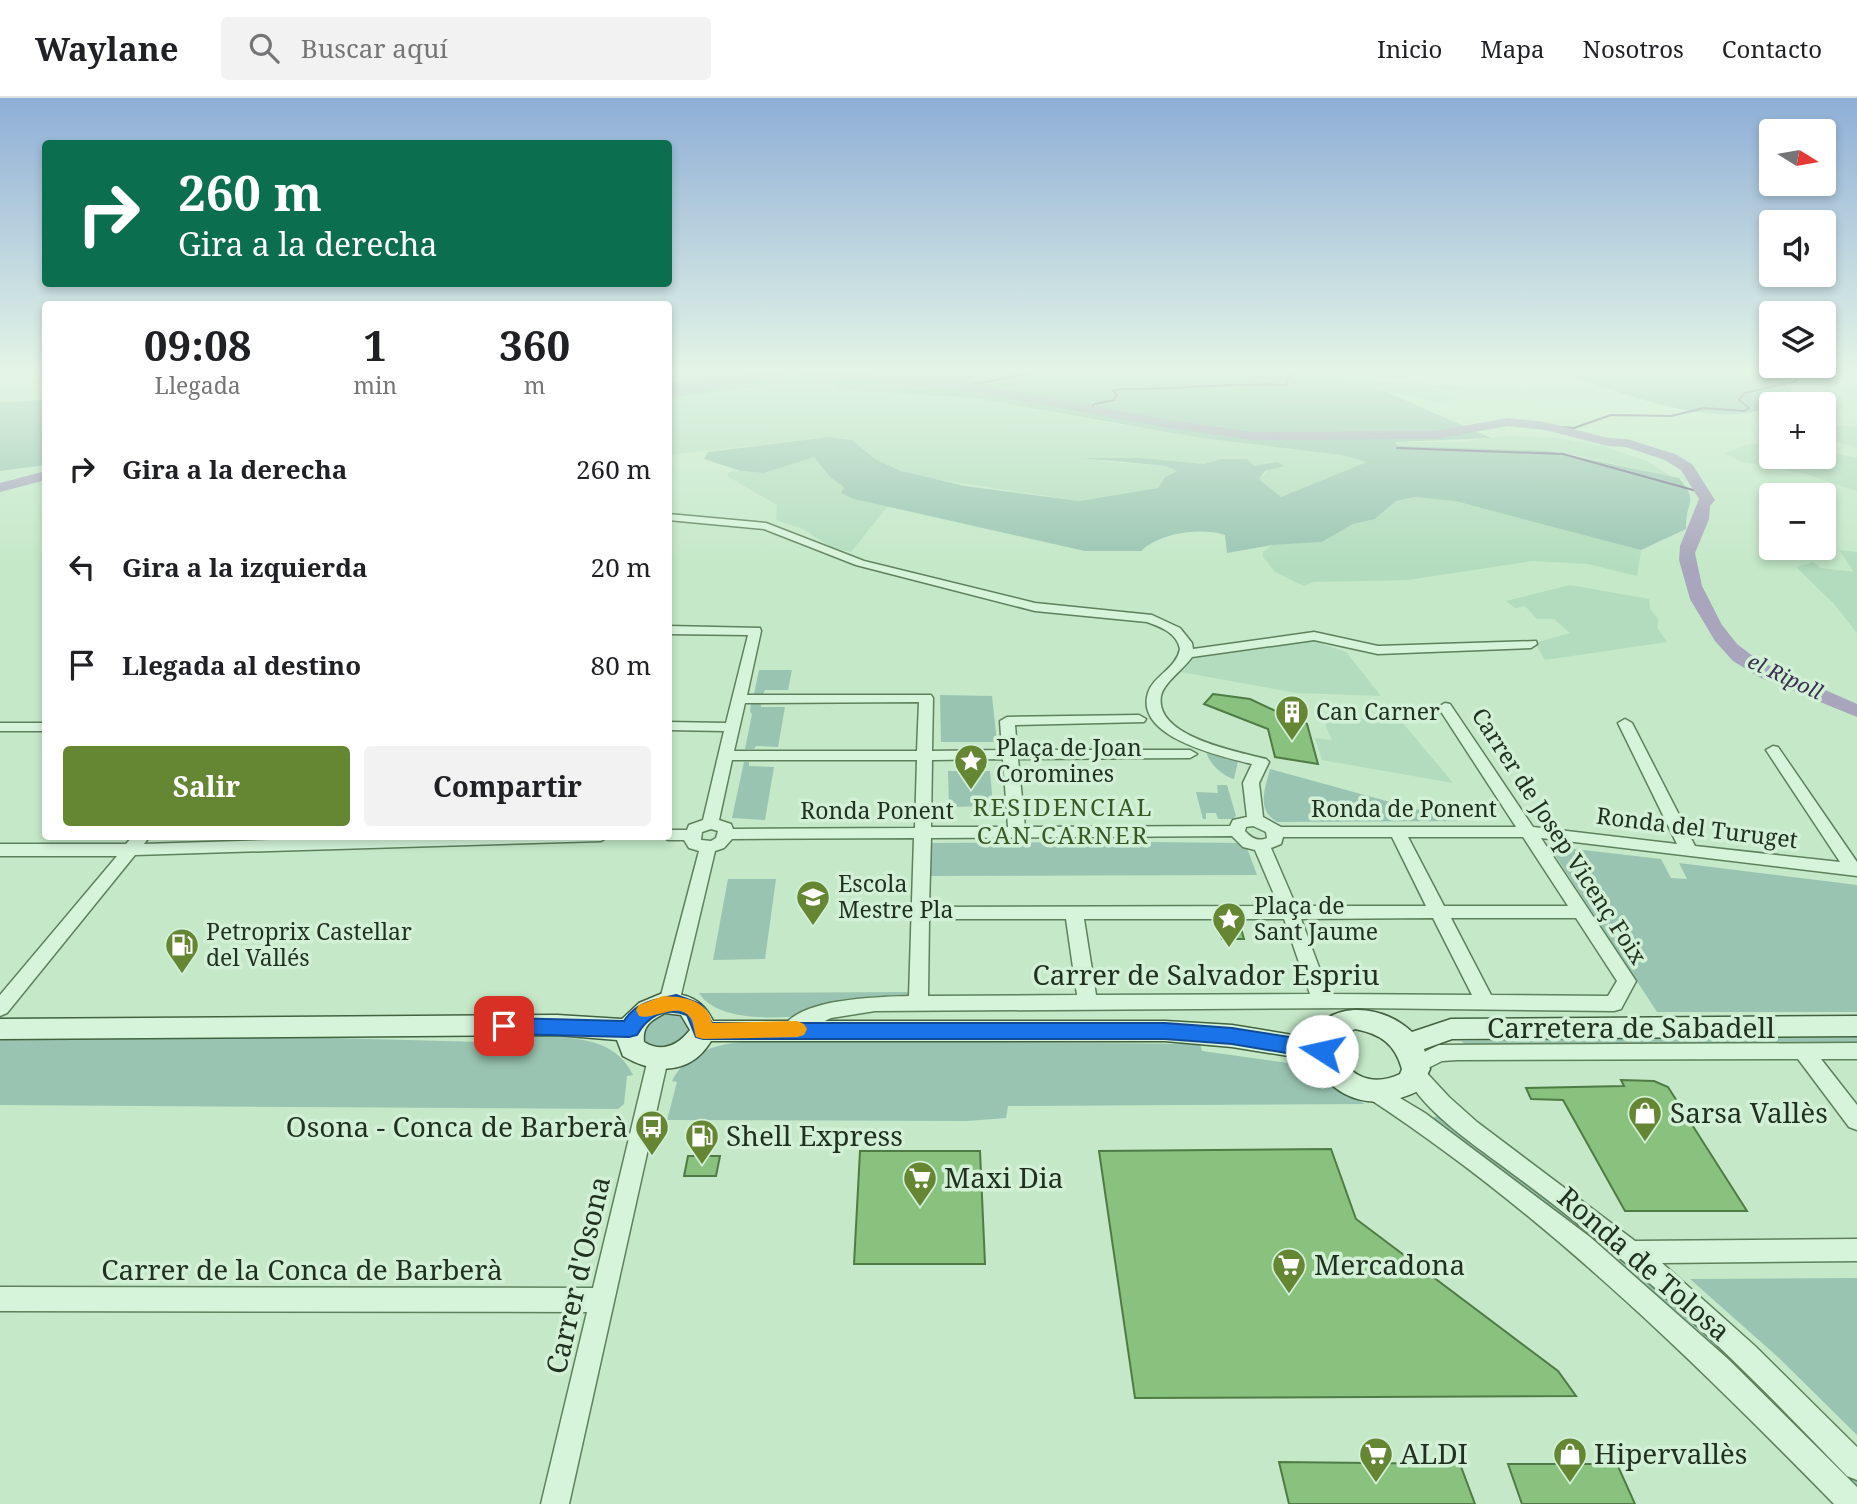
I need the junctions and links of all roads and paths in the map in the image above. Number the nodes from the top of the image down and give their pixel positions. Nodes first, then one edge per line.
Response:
1 (672, 517) edge
2 (672, 630) edge
3 (1531, 644) dead end
4 (1186, 654) junction
5 (739, 699) junction
6 (1445, 707) dead end
7 (1139, 719) dead end
8 (1625, 723) dead end
9 (672, 726) edge
10 (732, 726) junction
11 (0, 727) edge
12 (42, 727) edge
13 (1773, 750) dead end
14 (924, 754) junction
15 (1010, 754) junction
16 (1190, 754) dead end
17 (726, 756) junction
18 (1255, 820) junction
19 (710, 823) junction
20 (1237, 831) junction
21 (1017, 832) junction
22 (1276, 832) junction
23 (1396, 832) junction
24 (1531, 832) junction
25 (727, 834) junction
26 (920, 834) junction
27 (672, 835) edge
28 (691, 835) junction
29 (335, 840) edge
30 (136, 843) edge
31 (1261, 845) junction
32 (708, 847) junction
33 (1688, 849) junction
34 (0, 850) edge
35 (1855, 869) edge
36 (1290, 912) junction
37 (1582, 912) junction
38 (919, 913) junction
39 (1437, 913) junction
40 (1074, 914) junction
41 (1620, 993) joint
42 (1485, 1002) junction
43 (670, 1003) junction
44 (1088, 1003) junction
45 (1323, 1003) junction
46 (918, 1004) junction
47 (0, 1008) edge
48 (1857, 1027) edge
49 (792, 1029) junction
50 (0, 1030) edge
51 (629, 1030) junction
52 (703, 1031) junction
53 (1322, 1051) junction
54 (1803, 1051) junction
55 (1857, 1051) edge
56 (658, 1059) junction
57 (1413, 1061) junction
58 (1375, 1092) junction
59 (1857, 1121) edge
60 (1857, 1250) edge
61 (1631, 1252) junction
62 (0, 1298) edge
63 (603, 1300) junction
64 (1857, 1466) edge
65 (555, 1504) edge
66 (1854, 1504) edge

1 - 4 street
2 - 5 street
3 - 4 street
4 - 18 street
5 - 10 street
5 - 14 street
6 - 24 street, Carrer de Josep Vicenç Foix
7 - 15 street
8 - 33 street
9 - 10 street
10 - 17 street
11 - 12 street
13 - 35 street
14 - 15 street
14 - 17 street
14 - 26 street
15 - 16 street
15 - 21 street
17 - 19 street
18 - 20 street
18 - 22 street
19 - 25 street
19 - 28 street
20 - 21 street, Ronda Ponent
20 - 31 street
21 - 26 street, Ronda Ponent
22 - 23 street, Ronda de Ponent
22 - 31 street
23 - 24 street, Ronda de Ponent
23 - 39 street
24 - 33 street, Ronda del Turuget
24 - 37 street, Carrer de Josep Vicenç Foix
25 - 26 street, Ronda Ponent
25 - 32 street
26 - 38 street
27 - 28 street
28 - 32 street
29 - 30 street
30 - 34 street
30 - 47 street
31 - 36 street
32 - 43 street
33 - 35 street, Ronda del Turuget
36 - 39 street
36 - 40 street
36 - 45 street
37 - 39 street
37 - 41 street, Carrer de Josep Vicenç Foix
38 - 40 street
38 - 46 street
39 - 42 street
40 - 44 street
41 - 42 street, Carrer de Salvador Espriu
42 - 45 street, Carrer de Salvador Espriu
43 - 51 street
43 - 52 street
44 - 45 street, Carrer de Salvador Espriu
44 - 46 street, Carrer de Salvador Espriu
46 - 49 street, Carrer de Salvador Espriu
48 - 57 street, Carretera de Sabadell
49 - 52 street
49 - 53 street
50 - 51 street
51 - 56 street
52 - 56 street
53 - 57 street
53 - 58 street
54 - 55 street
54 - 57 street
54 - 59 street
56 - 63 street, Carrer d'Osona
57 - 58 street
57 - 61 street, Ronda de Tolosa
58 - 66 street, Ronda de Tolosa
60 - 61 street
61 - 64 street, Ronda de Tolosa
62 - 63 street, Carrer de la Conca de Barberà
63 - 65 street, Carrer d'Osona

